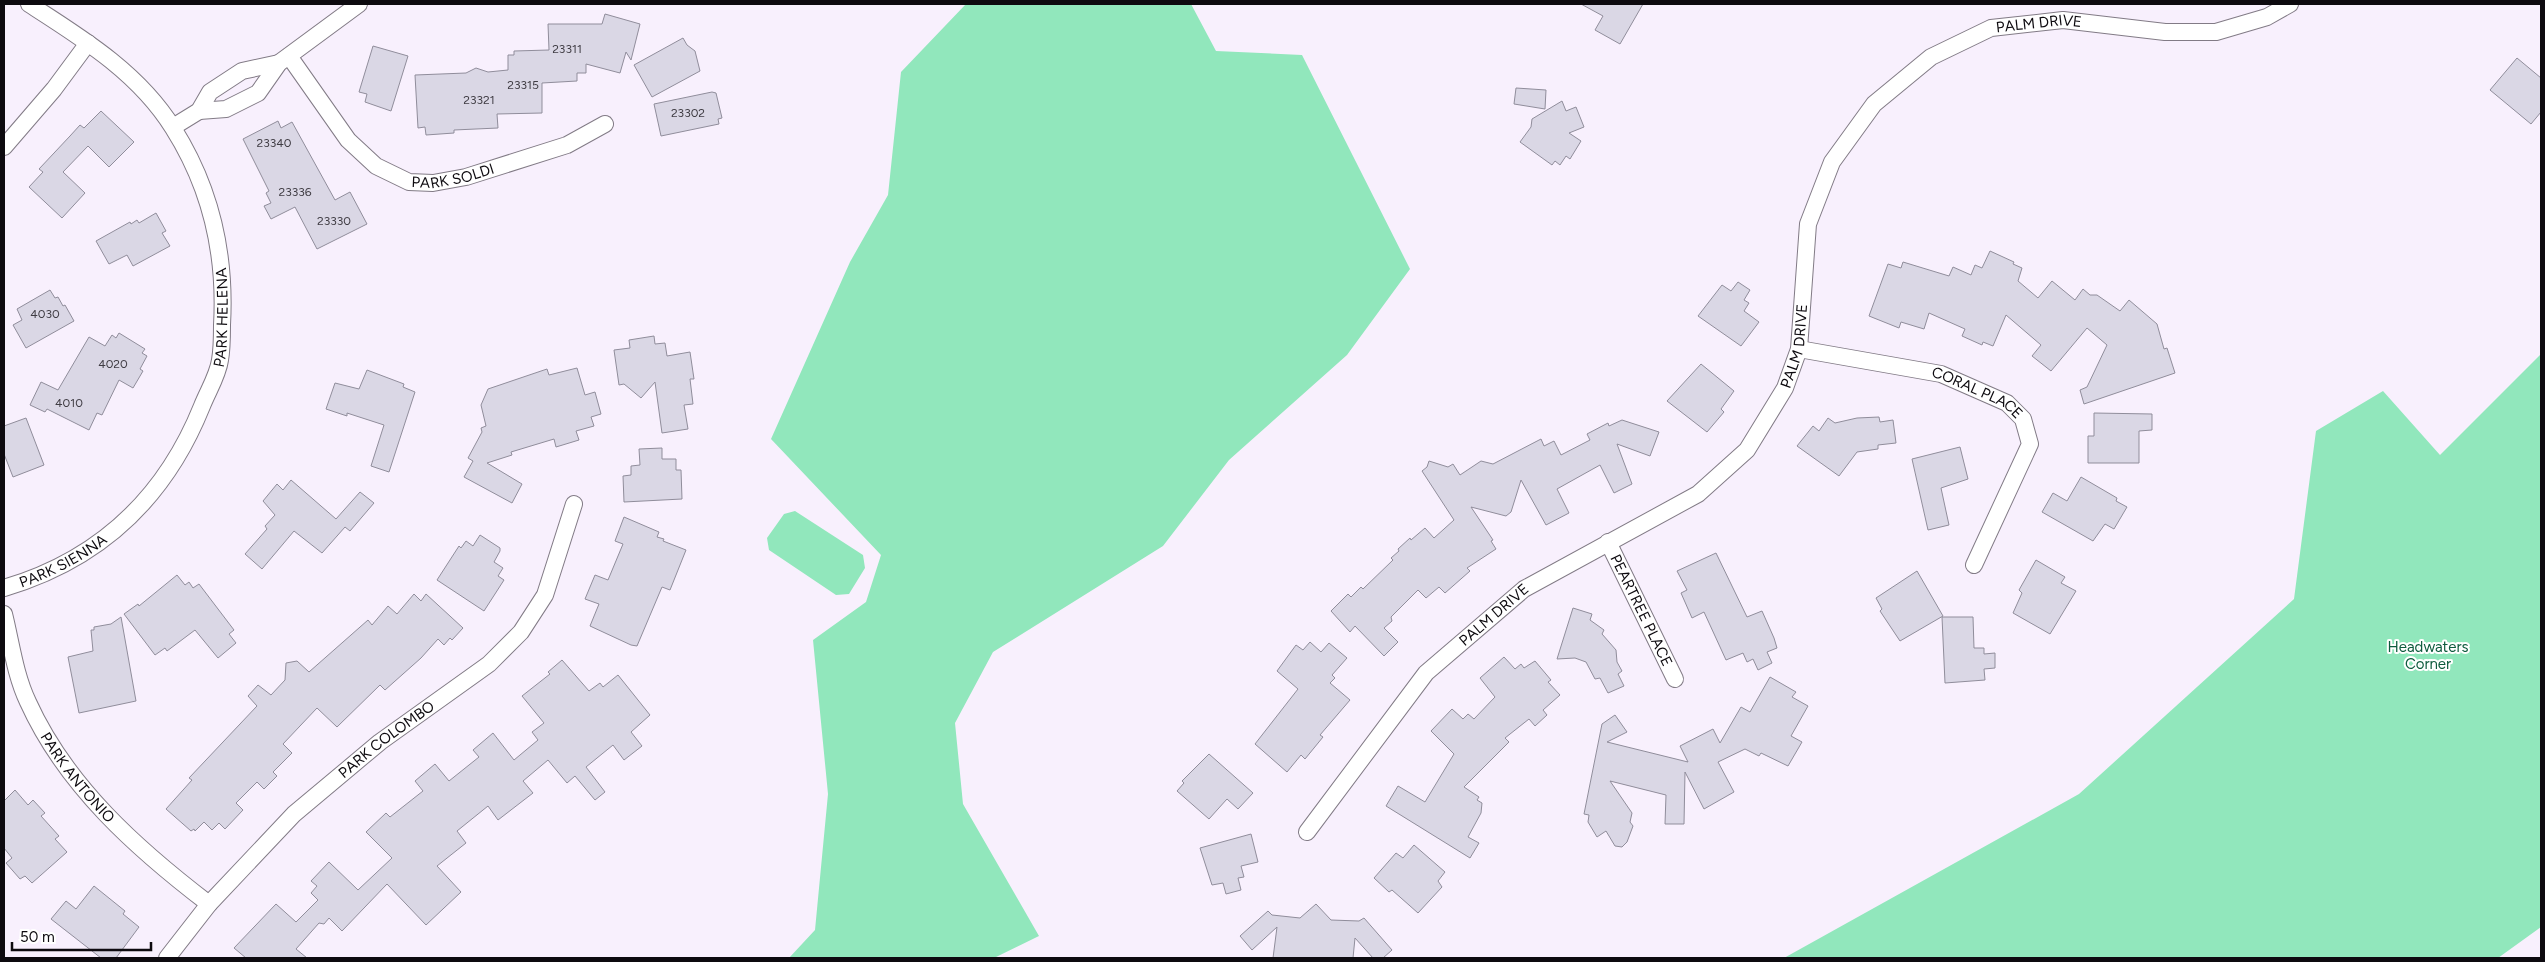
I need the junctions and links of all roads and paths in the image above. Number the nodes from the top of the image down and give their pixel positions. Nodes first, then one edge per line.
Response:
1 (29, 4) edge
2 (360, 4) edge
3 (2290, 4) edge
4 (88, 42) junction
5 (284, 60) junction
6 (233, 77) junction
7 (247, 99) junction
8 (199, 111) junction
9 (605, 124) dead end
10 (173, 128) junction
11 (4, 147) edge
12 (1800, 350) junction
13 (574, 504) dead end
14 (118, 529) joint
15 (1608, 542) junction
16 (1974, 565) dead end
17 (4, 588) edge
18 (4, 614) edge
19 (1675, 679) dead end
20 (1307, 832) dead end
21 (209, 904) junction
22 (167, 958) edge

1 - 4 street, PARK HELENA
2 - 5 street
3 - 12 street, PALM DRIVE
4 - 10 street, PARK HELENA
4 - 11 street
5 - 6 street
5 - 7 street
5 - 9 street, PARK SOLDI
6 - 7 street
6 - 8 street
7 - 8 street
8 - 10 street
10 - 14 street, PARK HELENA
12 - 15 street, PALM DRIVE
12 - 16 street, CORAL PLACE
13 - 21 street, PARK COLOMBO
14 - 17 street, PARK SIENNA
15 - 19 street, PEARTREE PLACE
15 - 20 street, PALM DRIVE
18 - 21 street, PARK ANTONIO
21 - 22 street, PARK COLOMBO

